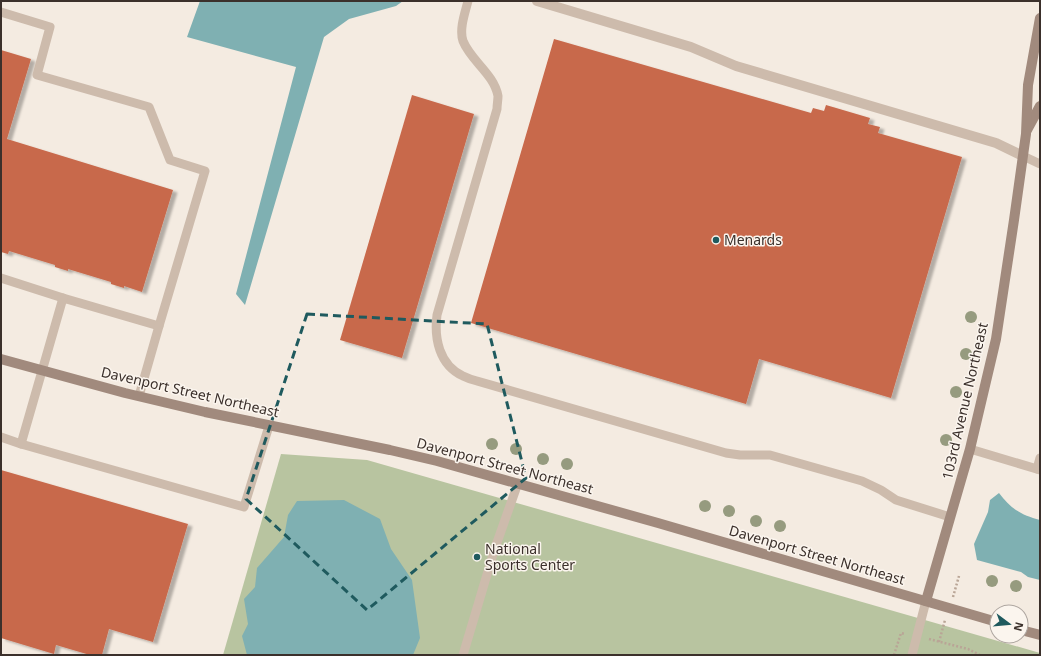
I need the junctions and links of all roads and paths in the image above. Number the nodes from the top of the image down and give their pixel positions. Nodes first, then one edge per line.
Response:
1 (468, 1) edge
2 (538, 1) edge
3 (1, 12) edge
4 (1040, 18) edge
5 (1040, 106) edge
6 (1026, 134) junction
7 (1023, 156) junction
8 (1040, 164) edge
9 (1, 278) edge
10 (63, 298) junction
11 (159, 326) junction
12 (1, 359) edge
13 (42, 370) junction
14 (139, 396) junction
15 (269, 426) junction
16 (1, 437) edge
17 (21, 444) junction
18 (970, 449) junction
19 (1040, 458) edge
20 (1038, 469) edge
21 (518, 483) junction
22 (950, 517) junction
23 (926, 601) junction
24 (989, 620) edge
25 (1029, 632) edge
26 (901, 633) dead end
27 (1040, 635) edge
28 (939, 642) dead end
29 (463, 655) edge
30 (894, 655) edge
31 (912, 655) edge
32 (980, 655) edge

1 - 22 lane
2 - 7 street
3 - 11 lane
4 - 6 street, 103rd Avenue Northeast
5 - 6 street, 103rd Avenue Northeast
6 - 7 street, 103rd Avenue Northeast
7 - 8 lane
7 - 18 street, 103rd Avenue Northeast
9 - 10 lane
10 - 11 lane
10 - 13 lane
11 - 14 lane
12 - 13 street, Davenport Street Northeast
13 - 14 street, Davenport Street Northeast
13 - 17 lane
14 - 15 street, Davenport Street Northeast
15 - 17 lane
15 - 21 street, Davenport Street Northeast
16 - 17 lane
18 - 20 lane
18 - 22 street, 103rd Avenue Northeast
19 - 20 lane
21 - 23 street, Davenport Street Northeast
21 - 29 lane
22 - 23 street, 103rd Avenue Northeast
23 - 24 street, Davenport Street Northeast
23 - 31 lane
25 - 27 street
26 - 30 path
28 - 32 path

